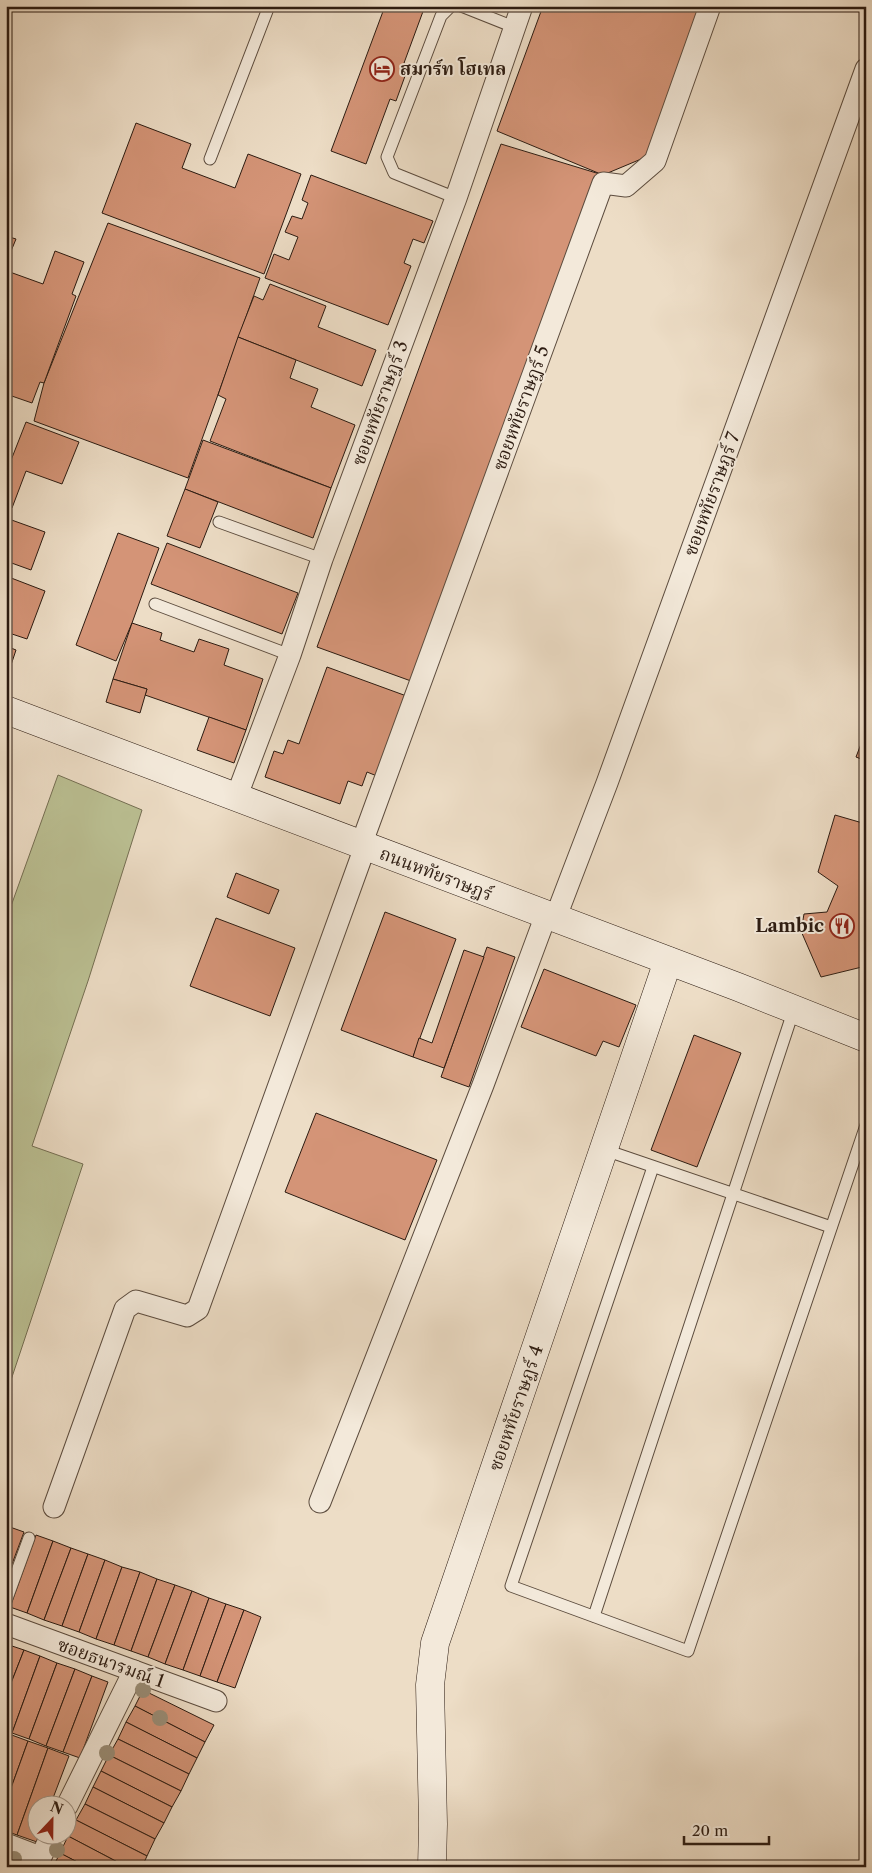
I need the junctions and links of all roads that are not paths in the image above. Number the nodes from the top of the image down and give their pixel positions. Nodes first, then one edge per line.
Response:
1 (269, 6) edge
2 (451, 6) edge
3 (460, 6) edge
4 (522, 6) edge
5 (710, 6) edge
6 (514, 27) junction
7 (866, 69) edge
8 (210, 159) dead end
9 (456, 198) junction
10 (220, 522) dead end
11 (322, 559) junction
12 (155, 604) dead end
13 (290, 655) junction
14 (6, 710) edge
15 (236, 798) junction
16 (363, 846) junction
17 (550, 917) junction
18 (668, 961) junction
19 (794, 1009) junction
20 (866, 1038) edge
21 (866, 1125) edge
22 (605, 1150) junction
23 (653, 1166) junction
24 (734, 1194) junction
25 (831, 1227) junction
26 (320, 1502) dead end
27 (54, 1507) dead end
28 (28, 1538) dead end
29 (6, 1600) edge
30 (594, 1616) junction
31 (6, 1624) edge
32 (134, 1671) junction
33 (216, 1702) dead end
34 (71, 1796) edge
35 (6, 1844) edge
36 (46, 1846) edge
37 (38, 1862) edge
38 (432, 1867) edge

1 - 8 lane
2 - 9 lane
3 - 6 lane
4 - 6 street, ซอยหทัยราษฎร์ 3
5 - 16 street, ซอยหทัยราษฎร์ 5
6 - 9 street, ซอยหทัยราษฎร์ 3
7 - 17 street, ซอยหทัยราษฎร์ 7
9 - 11 street, ซอยหทัยราษฎร์ 3
10 - 11 lane
11 - 13 street, ซอยหทัยราษฎร์ 3
12 - 13 lane
13 - 15 street, ซอยหทัยราษฎร์ 3
14 - 15 street, ถนนหทัยราษฎร์
15 - 16 street, ถนนหทัยราษฎร์
16 - 17 street, ถนนหทัยราษฎร์
16 - 27 street
17 - 18 street, ถนนหทัยราษฎร์
17 - 26 street, ซอยหทัยราษฎร์ 7
18 - 19 street, ถนนหทัยราษฎร์
18 - 22 street, ซอยหทัยราษฎร์ 4
19 - 20 street, ถนนหทัยราษฎร์
19 - 24 lane
21 - 25 lane
22 - 23 lane
22 - 38 street, ซอยหทัยราษฎร์ 4
23 - 24 lane
23 - 30 lane
24 - 25 lane
24 - 30 lane
25 - 30 lane
28 - 29 lane
31 - 32 street, ซอยธนารมณ์ 1
32 - 33 street, ซอยธนารมณ์ 1
32 - 34 street
35 - 37 street
36 - 37 street

